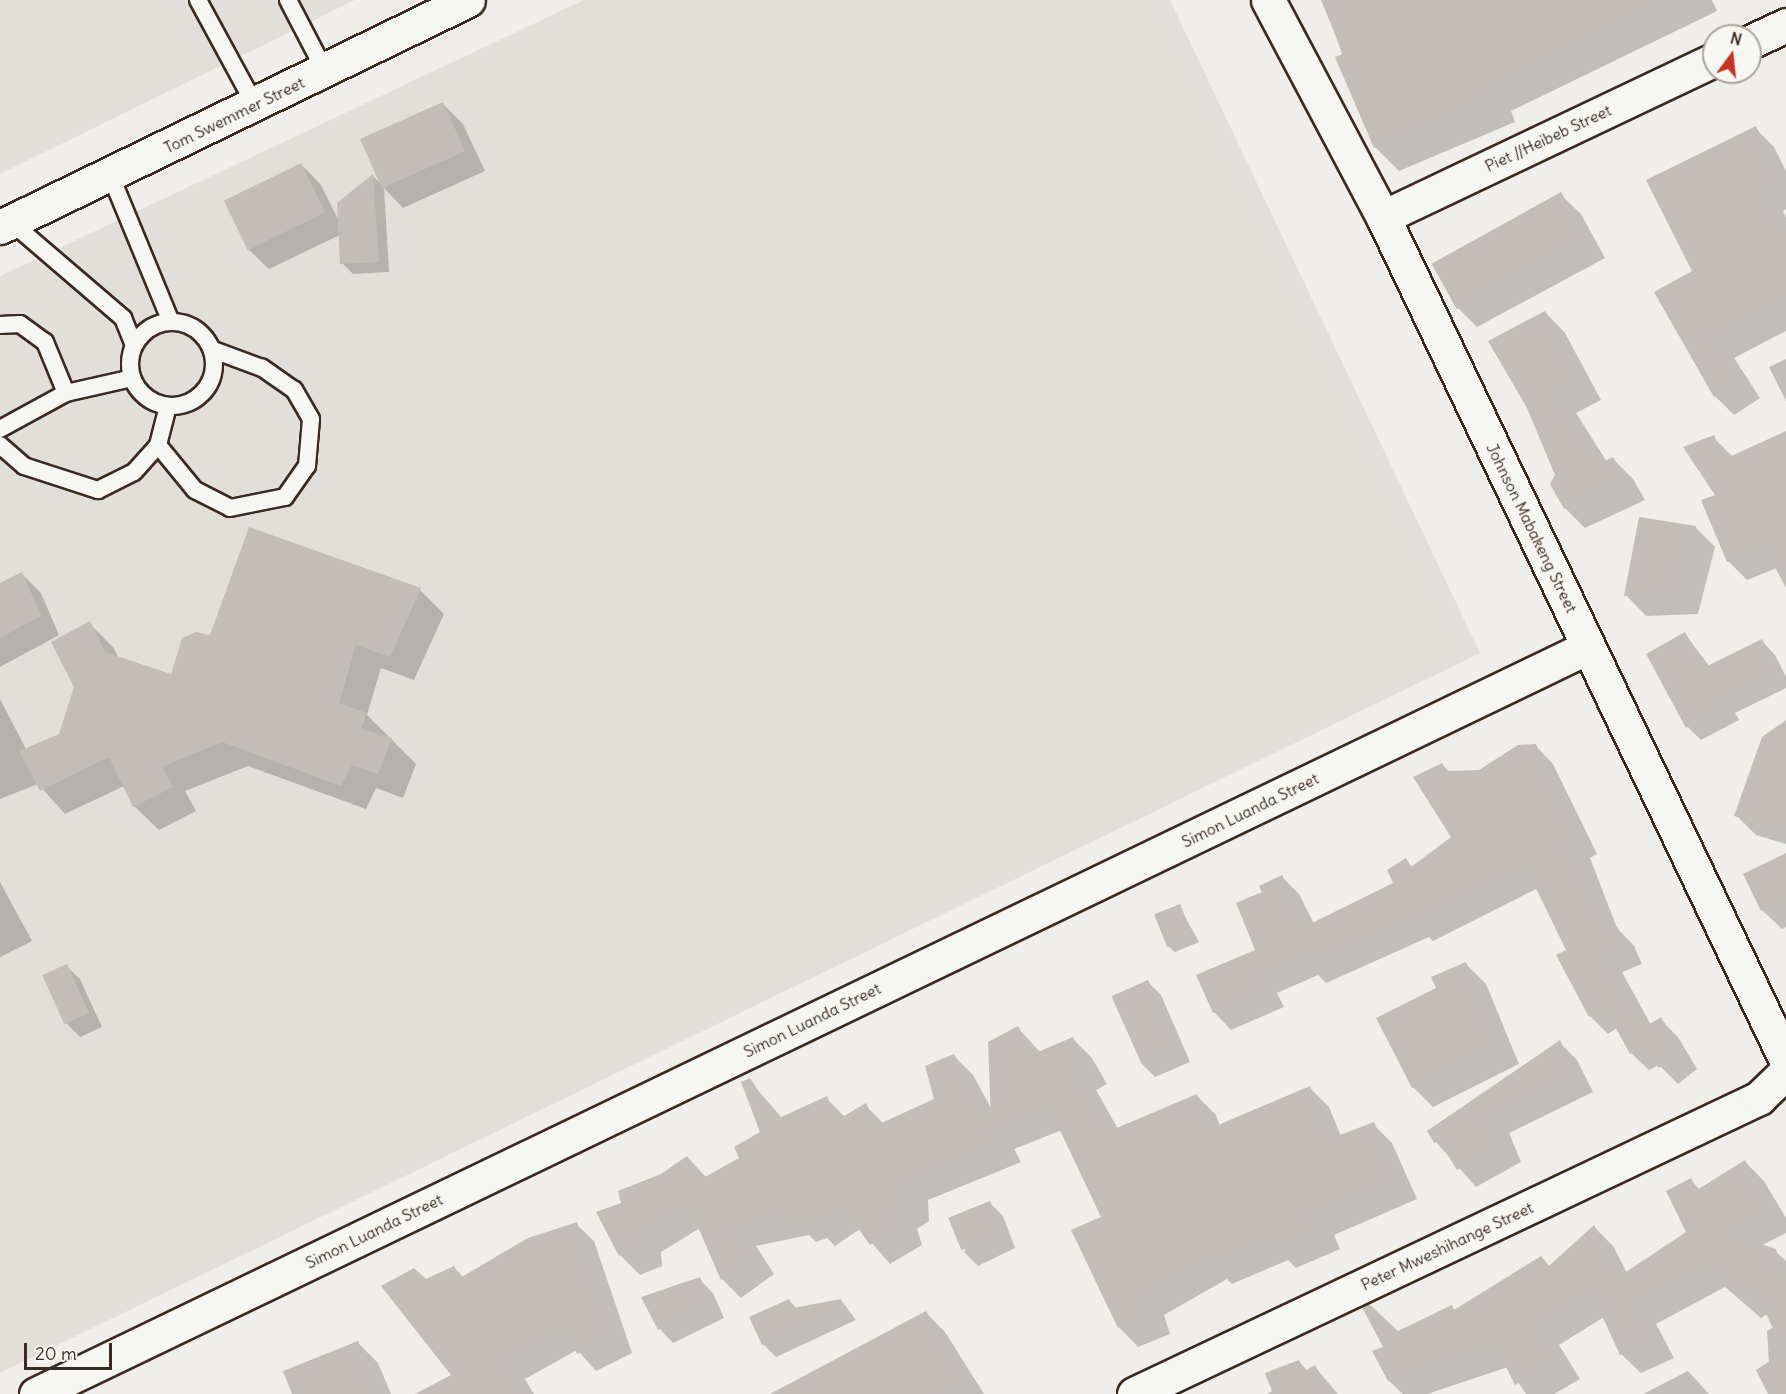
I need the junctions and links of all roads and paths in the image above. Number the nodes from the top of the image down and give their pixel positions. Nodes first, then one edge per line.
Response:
1 (198, 0) edge
2 (288, 0) edge
3 (468, 0) edge
4 (1268, 0) edge
5 (1786, 25) edge
6 (1762, 36) edge
7 (1702, 66) edge
8 (325, 71) junction
9 (255, 105) junction
10 (110, 174) junction
11 (1383, 217) junction
12 (5, 224) edge
13 (171, 322) junction
14 (0, 325) edge
15 (134, 345) junction
16 (211, 350) junction
17 (132, 378) junction
18 (66, 393) junction
19 (168, 406) junction
20 (0, 429) edge
21 (0, 445) edge
22 (158, 445) junction
23 (1588, 647) junction
24 (1786, 1060) edge
25 (1786, 1072) edge
26 (1773, 1100) edge
27 (36, 1394) edge
28 (1134, 1394) edge

1 - 9 lane
2 - 8 lane
3 - 8 street, Tom Swemmer Street
4 - 11 street, Johnson Mabakeng Street
5 - 6 street
7 - 11 street, Piet //Heibeb Street
8 - 9 street, Tom Swemmer Street
9 - 10 street, Tom Swemmer Street
10 - 12 street, Tom Swemmer Street
10 - 13 lane
11 - 23 street, Johnson Mabakeng Street
12 - 15 lane
13 - 15 lane
13 - 16 lane
14 - 18 lane
15 - 17 lane
16 - 19 lane
16 - 22 lane
17 - 18 lane
17 - 19 lane
18 - 20 lane
19 - 22 lane
21 - 22 lane
23 - 24 street, Johnson Mabakeng Street
23 - 27 street, Simon Luanda Street
25 - 26 street, Peter Mweshihange Street
26 - 28 street, Peter Mweshihange Street

